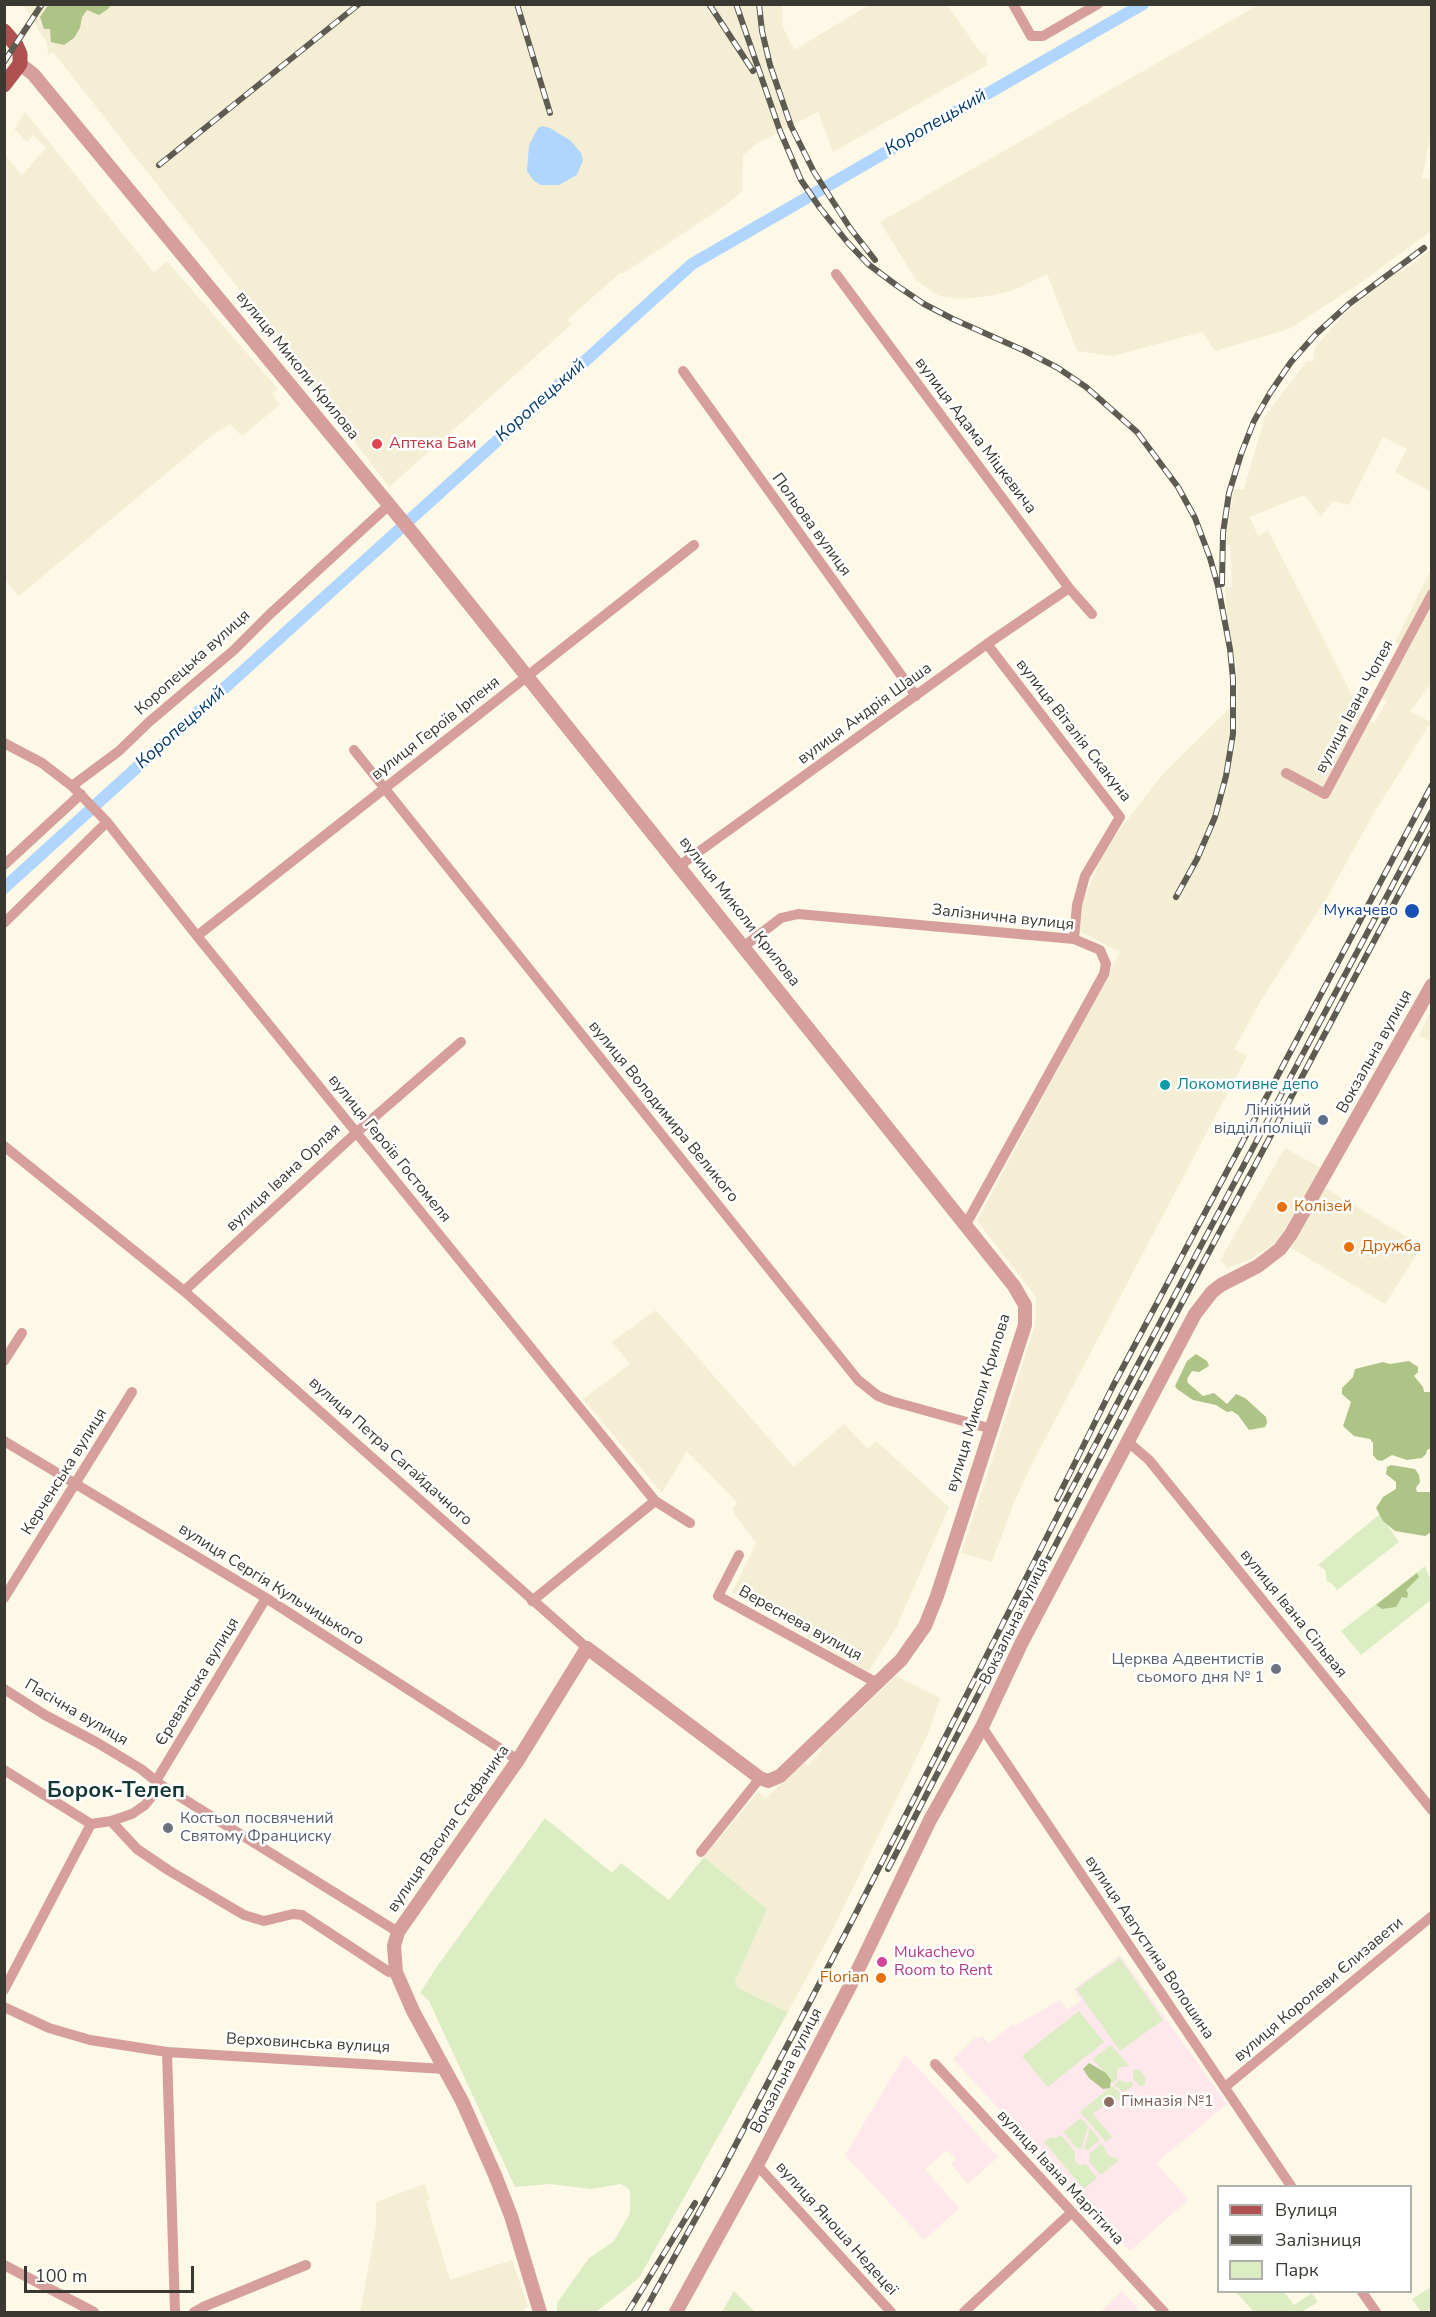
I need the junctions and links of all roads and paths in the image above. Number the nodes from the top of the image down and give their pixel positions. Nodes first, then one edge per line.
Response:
1 (1012, 4) edge
2 (1098, 4) edge
3 (4, 31) edge
4 (20, 64) junction
5 (4, 85) edge
6 (837, 274) dead end
7 (683, 371) dead end
8 (393, 510) junction
9 (694, 545) dead end
10 (1069, 588) junction
11 (1431, 594) edge
12 (1092, 614) dead end
13 (987, 644) junction
14 (527, 676) junction
15 (916, 696) junction
16 (4, 743) edge
17 (354, 750) dead end
18 (1286, 773) dead end
19 (72, 786) junction
20 (384, 788) junction
21 (85, 798) junction
22 (107, 822) junction
23 (4, 865) edge
24 (679, 866) junction
25 (4, 923) edge
26 (197, 936) junction
27 (1074, 939) junction
28 (743, 947) junction
29 (1431, 985) edge
30 (461, 1042) dead end
31 (356, 1132) junction
32 (4, 1146) edge
33 (965, 1226) junction
34 (184, 1291) junction
35 (21, 1334) dead end
36 (4, 1361) edge
37 (132, 1392) dead end
38 (992, 1429) junction
39 (4, 1441) edge
40 (1126, 1441) junction
41 (76, 1483) junction
42 (655, 1501) junction
43 (690, 1523) dead end
44 (739, 1555) dead end
45 (4, 1598) edge
46 (266, 1598) junction
47 (532, 1601) junction
48 (587, 1648) junction
49 (877, 1683) junction
50 (4, 1689) edge
51 (982, 1727) junction
52 (518, 1760) junction
53 (4, 1770) edge
54 (760, 1778) junction
55 (159, 1783) junction
56 (1431, 1810) edge
57 (111, 1821) junction
58 (91, 1824) junction
59 (701, 1852) dead end
60 (1431, 1916) edge
61 (398, 1932) junction
62 (396, 1972) junction
63 (4, 1990) edge
64 (4, 2007) edge
65 (167, 2052) junction
66 (935, 2064) dead end
67 (444, 2069) junction
68 (1225, 2087) junction
69 (757, 2165) junction
70 (1291, 2185) edge
71 (1071, 2213) junction
72 (4, 2265) edge
73 (306, 2265) dead end
74 (1363, 2293) edge
75 (94, 2313) edge
76 (175, 2313) edge
77 (195, 2313) edge
78 (540, 2313) edge
79 (676, 2313) edge
80 (891, 2313) edge
81 (964, 2313) edge
82 (1164, 2313) edge
83 (1376, 2313) edge

1 - 2 street
3 - 4 main road, вулиця Миколи Крилова
4 - 5 main road
4 - 8 street, вулиця Миколи Крилова
6 - 10 street, вулиця Адама Міцкевича
7 - 15 street, Польова вулиця
8 - 14 street, вулиця Миколи Крилова
8 - 19 street, Коропецька вулиця
9 - 14 street, вулиця Героїв Ірпеня
10 - 12 street, вулиця Адама Міцкевича
10 - 13 street, вулиця Андрія Шаша
11 - 18 street, вулиця Івана Чопея
13 - 15 street, вулиця Андрія Шаша
13 - 27 street, вулиця Віталія Скакуна
14 - 20 street, вулиця Героїв Ірпеня
14 - 24 street, вулиця Миколи Крилова
15 - 24 street, вулиця Андрія Шаша
16 - 19 street
17 - 20 street, вулиця Володимира Великого
19 - 21 street, вулиця Героїв Гостомеля
20 - 26 street, вулиця Героїв Ірпеня
20 - 38 street, вулиця Володимира Великого
21 - 22 street, вулиця Героїв Гостомеля
21 - 23 street
22 - 25 street
22 - 26 street, вулиця Героїв Гостомеля
24 - 28 street, вулиця Миколи Крилова
26 - 31 street, вулиця Героїв Гостомеля
27 - 28 street, Залізнична вулиця
27 - 33 street, Залізнична вулиця
28 - 33 street, вулиця Миколи Крилова
29 - 40 street, Вокзальна вулиця
30 - 31 street, вулиця Івана Орлая
31 - 34 street, вулиця Івана Орлая
31 - 42 street, вулиця Героїв Гостомеля
32 - 34 street, вулиця Петра Сагайдачного
33 - 38 street, вулиця Миколи Крилова
34 - 47 street, вулиця Петра Сагайдачного
35 - 36 street
37 - 41 street, Керченська вулиця
38 - 49 street, вулиця Миколи Крилова
39 - 41 street, вулиця Сергія Кульчицького
40 - 51 street, Вокзальна вулиця
40 - 56 street, вулиця Івана Сільвая
41 - 45 street, Керченська вулиця
41 - 46 street, вулиця Сергія Кульчицького
42 - 43 street, вулиця Героїв Гостомеля
42 - 47 street
44 - 49 street, Вереснева вулиця
46 - 52 street, вулиця Сергія Кульчицького
46 - 55 street, Єреванська вулиця
47 - 48 street, вулиця Петра Сагайдачного
48 - 52 street, вулиця Василя Стефаника
48 - 54 street, вулиця Петра Сагайдачного
49 - 54 street, вулиця Миколи Крилова
50 - 55 street, Пасічна вулиця
51 - 68 street, вулиця Августина Волошина
51 - 69 street, Вокзальна вулиця
52 - 61 street, вулиця Василя Стефаника
53 - 58 street
54 - 59 street
55 - 57 street
55 - 61 street, Пасічна вулиця
57 - 58 street
57 - 62 street
58 - 63 street
60 - 68 street, вулиця Королеви Єлизавети
61 - 62 street, вулиця Василя Стефаника
62 - 67 street, вулиця Василя Стефаника
64 - 65 street, Верховинська вулиця
65 - 67 street, Верховинська вулиця
65 - 76 street
66 - 71 street, вулиця Івана Маргітича
67 - 78 street
68 - 70 street, вулиця Августина Волошина
69 - 79 street, Вокзальна вулиця
69 - 80 street, вулиця Яноша Недецеї
71 - 81 street
71 - 82 street, вулиця Івана Маргітича
72 - 75 street
73 - 77 street
74 - 83 street

